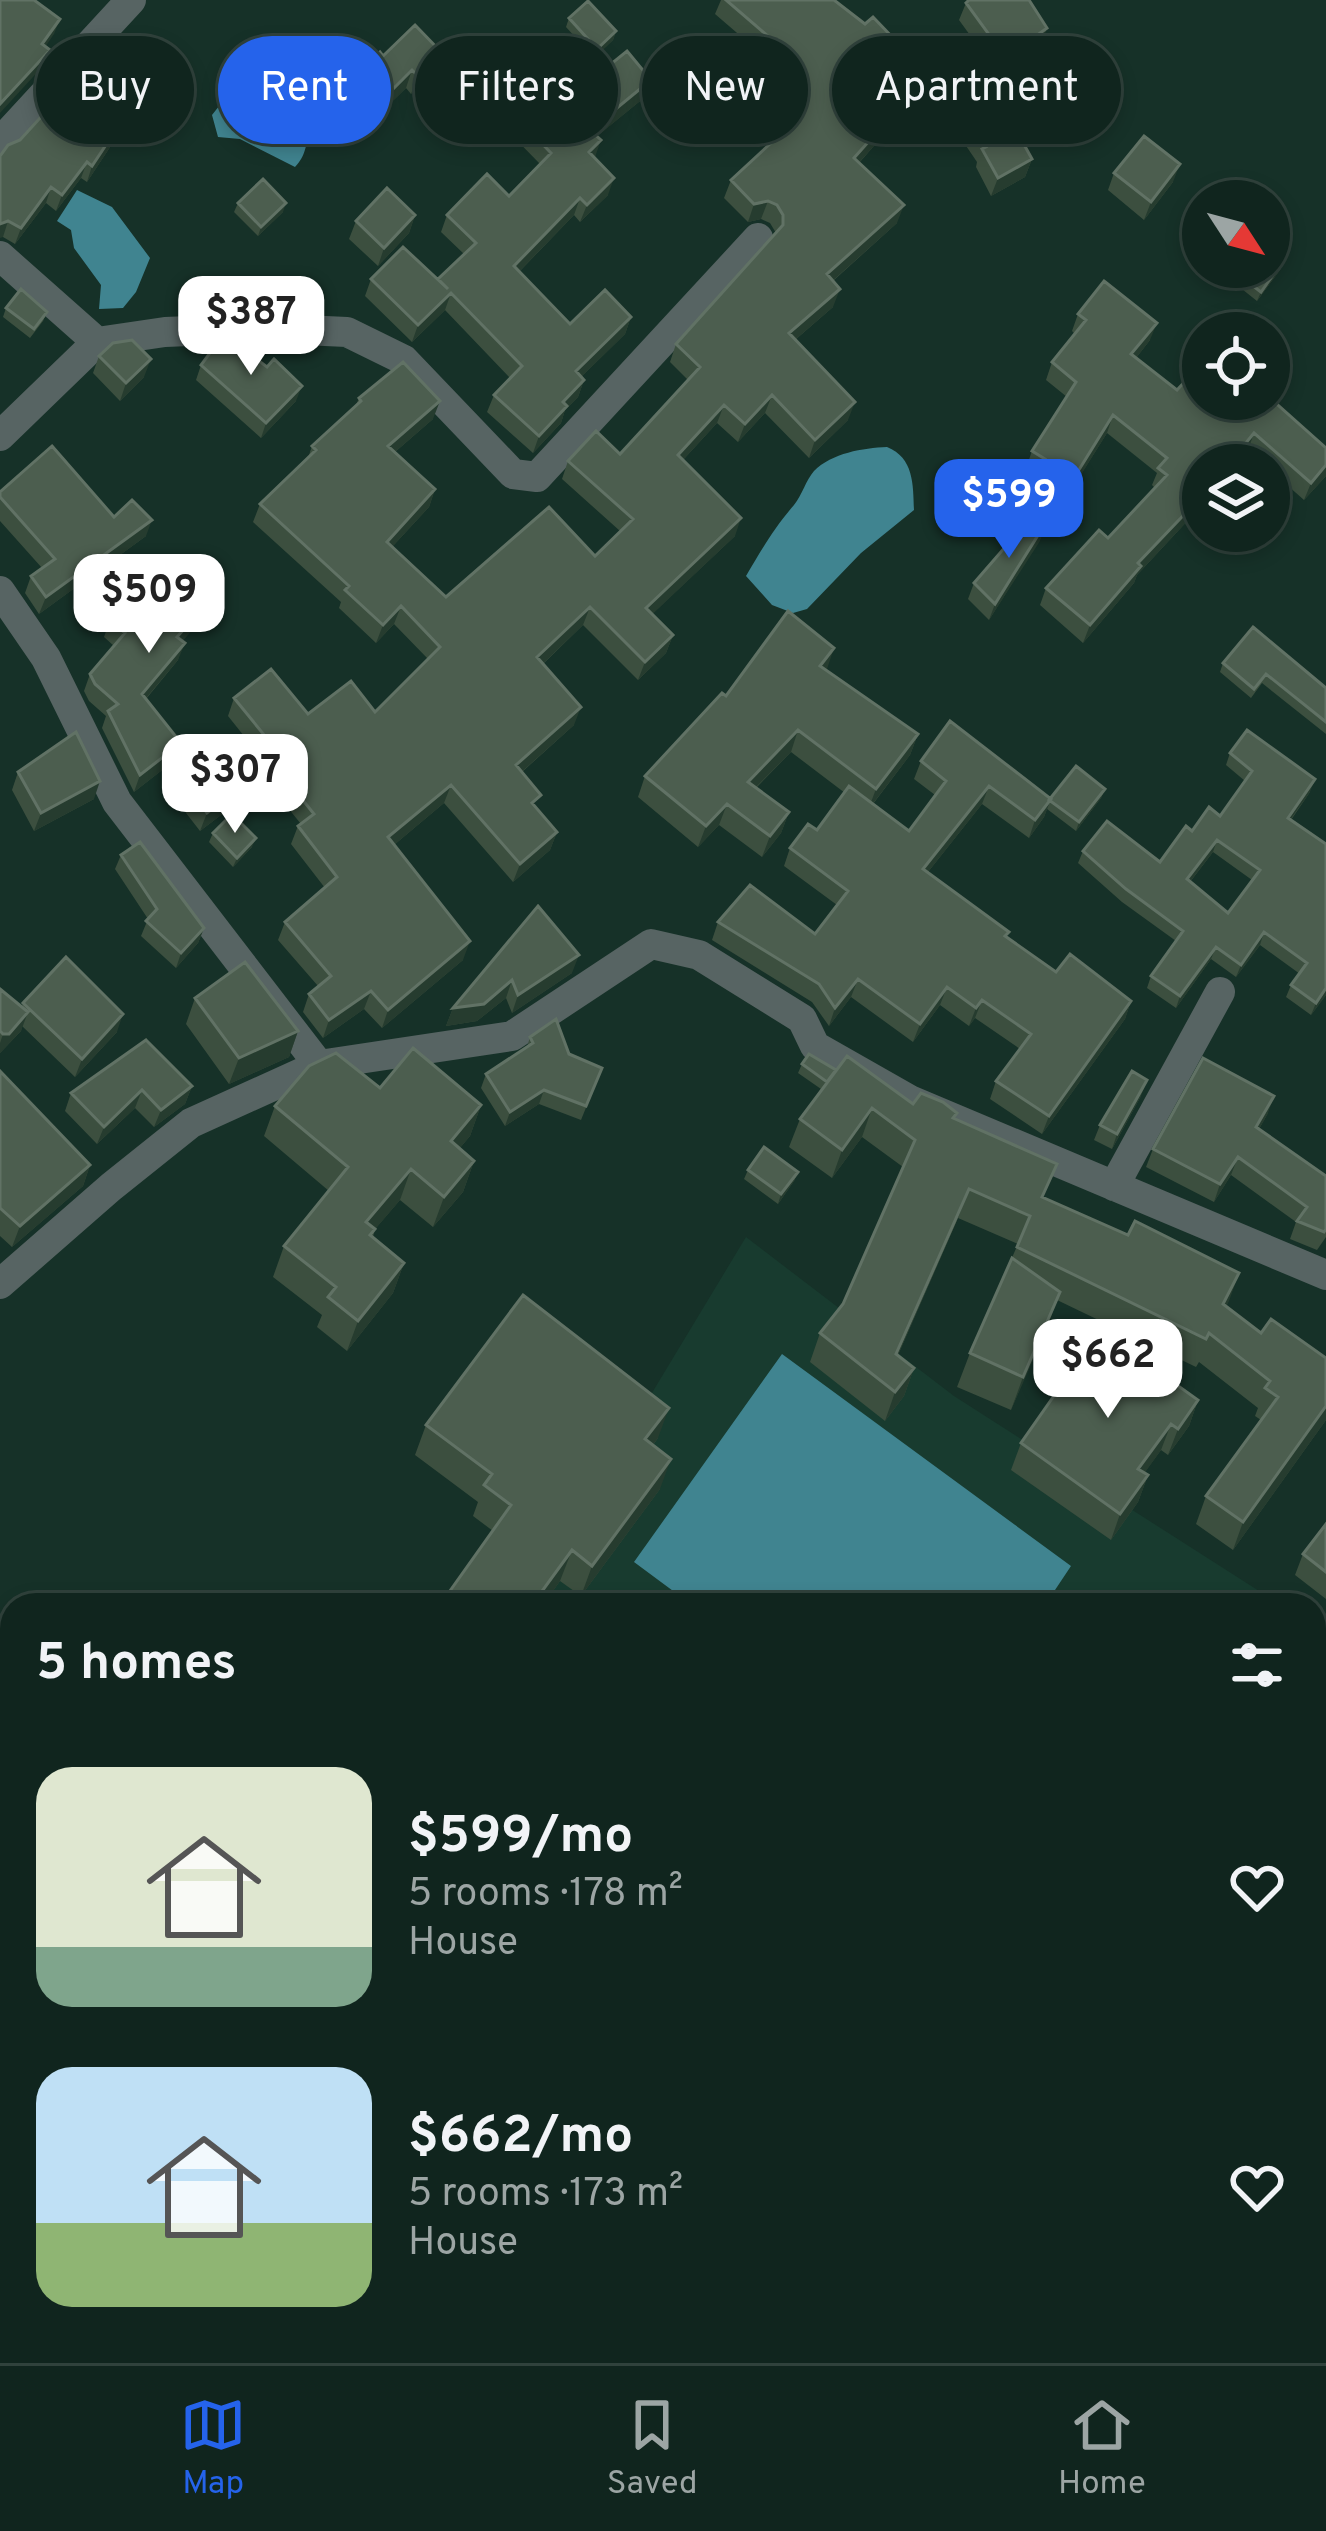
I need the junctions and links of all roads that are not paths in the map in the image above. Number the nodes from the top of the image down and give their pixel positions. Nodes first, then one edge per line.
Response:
1 (131, 0) edge
2 (0, 142) edge
3 (758, 238) dead end
4 (0, 256) edge
5 (97, 342) junction
6 (0, 436) edge
7 (0, 590) edge
8 (1220, 992) dead end
9 (319, 1065) junction
10 (1114, 1186) junction
11 (1326, 1275) edge
12 (0, 1284) edge

1 - 2 street
3 - 5 street
4 - 5 street
5 - 6 street
7 - 9 street
8 - 10 street
9 - 10 street
9 - 12 street
10 - 11 street

